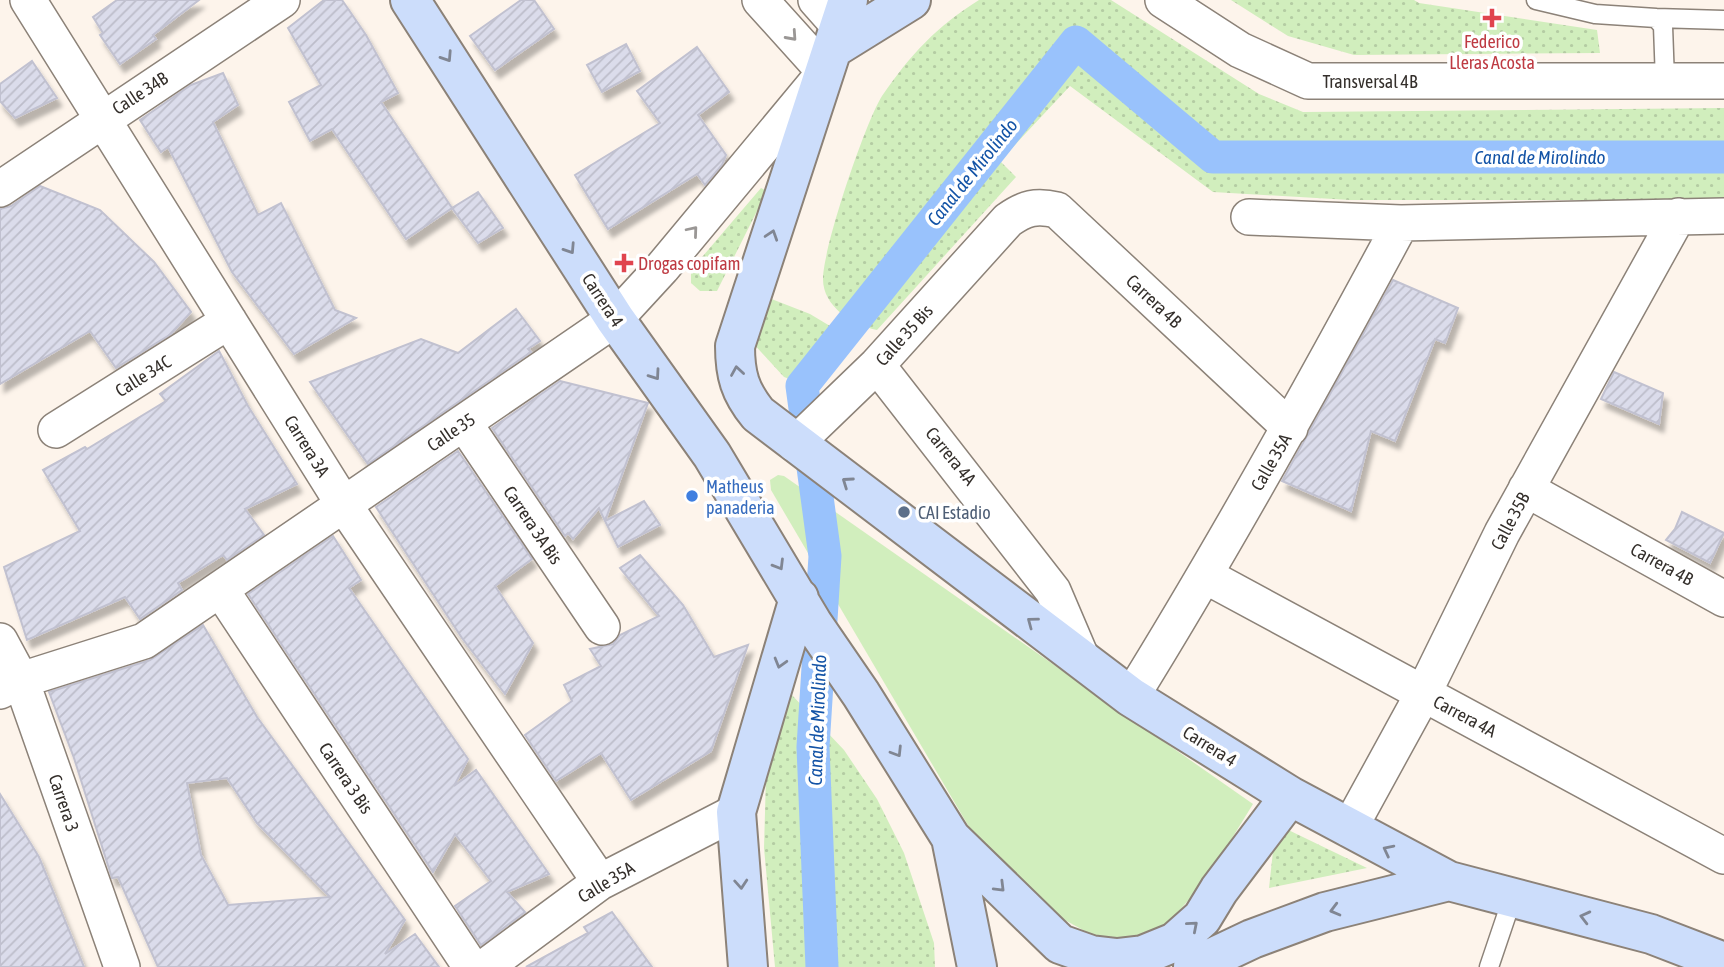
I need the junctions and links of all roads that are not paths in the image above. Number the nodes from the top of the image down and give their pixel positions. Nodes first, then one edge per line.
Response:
1 (27, 0) edge
2 (282, 0) edge
3 (410, 0) edge
4 (760, 0) edge
5 (911, 0) edge
6 (1163, 0) edge
7 (1536, 0) edge
8 (1656, 19) junction
9 (1724, 20) edge
10 (832, 29) edge
11 (1665, 81) junction
12 (1724, 81) edge
13 (103, 118) junction
14 (0, 189) edge
15 (1678, 216) junction
16 (1724, 216) edge
17 (1249, 217) dead end
18 (1008, 220) joint
19 (1401, 223) junction
20 (615, 319) junction
21 (229, 321) junction
22 (877, 365) junction
23 (758, 414) junction
24 (464, 423) junction
25 (1290, 428) junction
26 (56, 430) dead end
27 (799, 447) junction
28 (712, 455) junction
29 (1526, 489) junction
30 (344, 505) junction
31 (1206, 576) junction
32 (221, 590) junction
33 (1724, 599) edge
34 (806, 611) junction
35 (602, 628) dead end
36 (0, 641) edge
37 (1082, 659) junction
38 (11, 686) edge
39 (1423, 694) junction
40 (1131, 696) junction
41 (1290, 796) junction
42 (736, 812) junction
43 (1349, 829) junction
44 (951, 838) junction
45 (1724, 856) edge
46 (1449, 881) junction
47 (600, 882) junction
48 (1512, 899) junction
49 (1651, 934) junction
50 (1724, 944) edge
51 (1724, 962) edge
52 (122, 967) edge
53 (471, 967) edge
54 (485, 967) edge
55 (748, 967) edge
56 (977, 967) edge
57 (1193, 967) edge
58 (1489, 967) edge

1 - 13 street, Carrera 3A
2 - 13 street, Calle 34B
3 -> 20 main road, Carrera 4
4 -> 10 street
5 - 10 main road
6 - 11 street, Transversal 4B
7 - 8 lane
8 - 9 lane
8 - 11 lane
20 -> 10 street, Calle 35
23 -> 10 main road
11 - 12 street, Transversal 4B
13 - 14 street, Calle 34B
13 - 21 street, Carrera 3A
15 - 16 street
15 - 19 street
15 - 29 street, Calle 35B
17 - 19 street
18 - 22 street, Calle 35 Bis
18 - 25 street, Carrera 4B
19 - 25 street, Calle 35A
20 - 24 street, Calle 35
20 -> 28 main road, Carrera 4
21 - 26 street, Calle 34C
21 - 30 street, Carrera 3A
22 - 27 street, Calle 35 Bis
22 - 37 street, Carrera 4A
23 - 27 main road, Carrera 4
23 - 28 main road
24 - 30 street, Calle 35
24 - 35 street, Carrera 3A Bis
25 - 31 street, Calle 35A
37 -> 27 main road, Carrera 4
28 -> 34 main road, Carrera 4
29 - 33 street, Carrera 4B
29 - 39 street, Calle 35B
30 - 32 street, Calle 35
30 - 47 street, Carrera 3A
31 - 39 street, Carrera 4A
31 - 40 street, Calle 35A
32 - 38 street, Calle 35
32 - 53 street, Carrera 3 Bis
34 -> 42 main road
34 -> 44 main road, Carrera 4
36 - 38 street, Carrera 3
37 - 40 main road, Carrera 4
38 - 52 street, Carrera 3
39 - 43 street, Calle 35B
39 - 45 street, Carrera 4A
40 - 41 main road, Carrera 4
41 - 43 main road, Carrera 4
44 -> 41 main road
42 - 47 street, Calle 35A
42 -> 55 main road
46 -> 43 main road, Carrera 4
44 - 56 main road, Carrera 4
46 - 48 main road, Carrera 4
46 -> 57 main road
47 - 54 street, Calle 35A
49 -> 48 main road, Carrera 4
48 - 58 lane
49 - 50 main road
49 - 51 main road, Carrera 4

